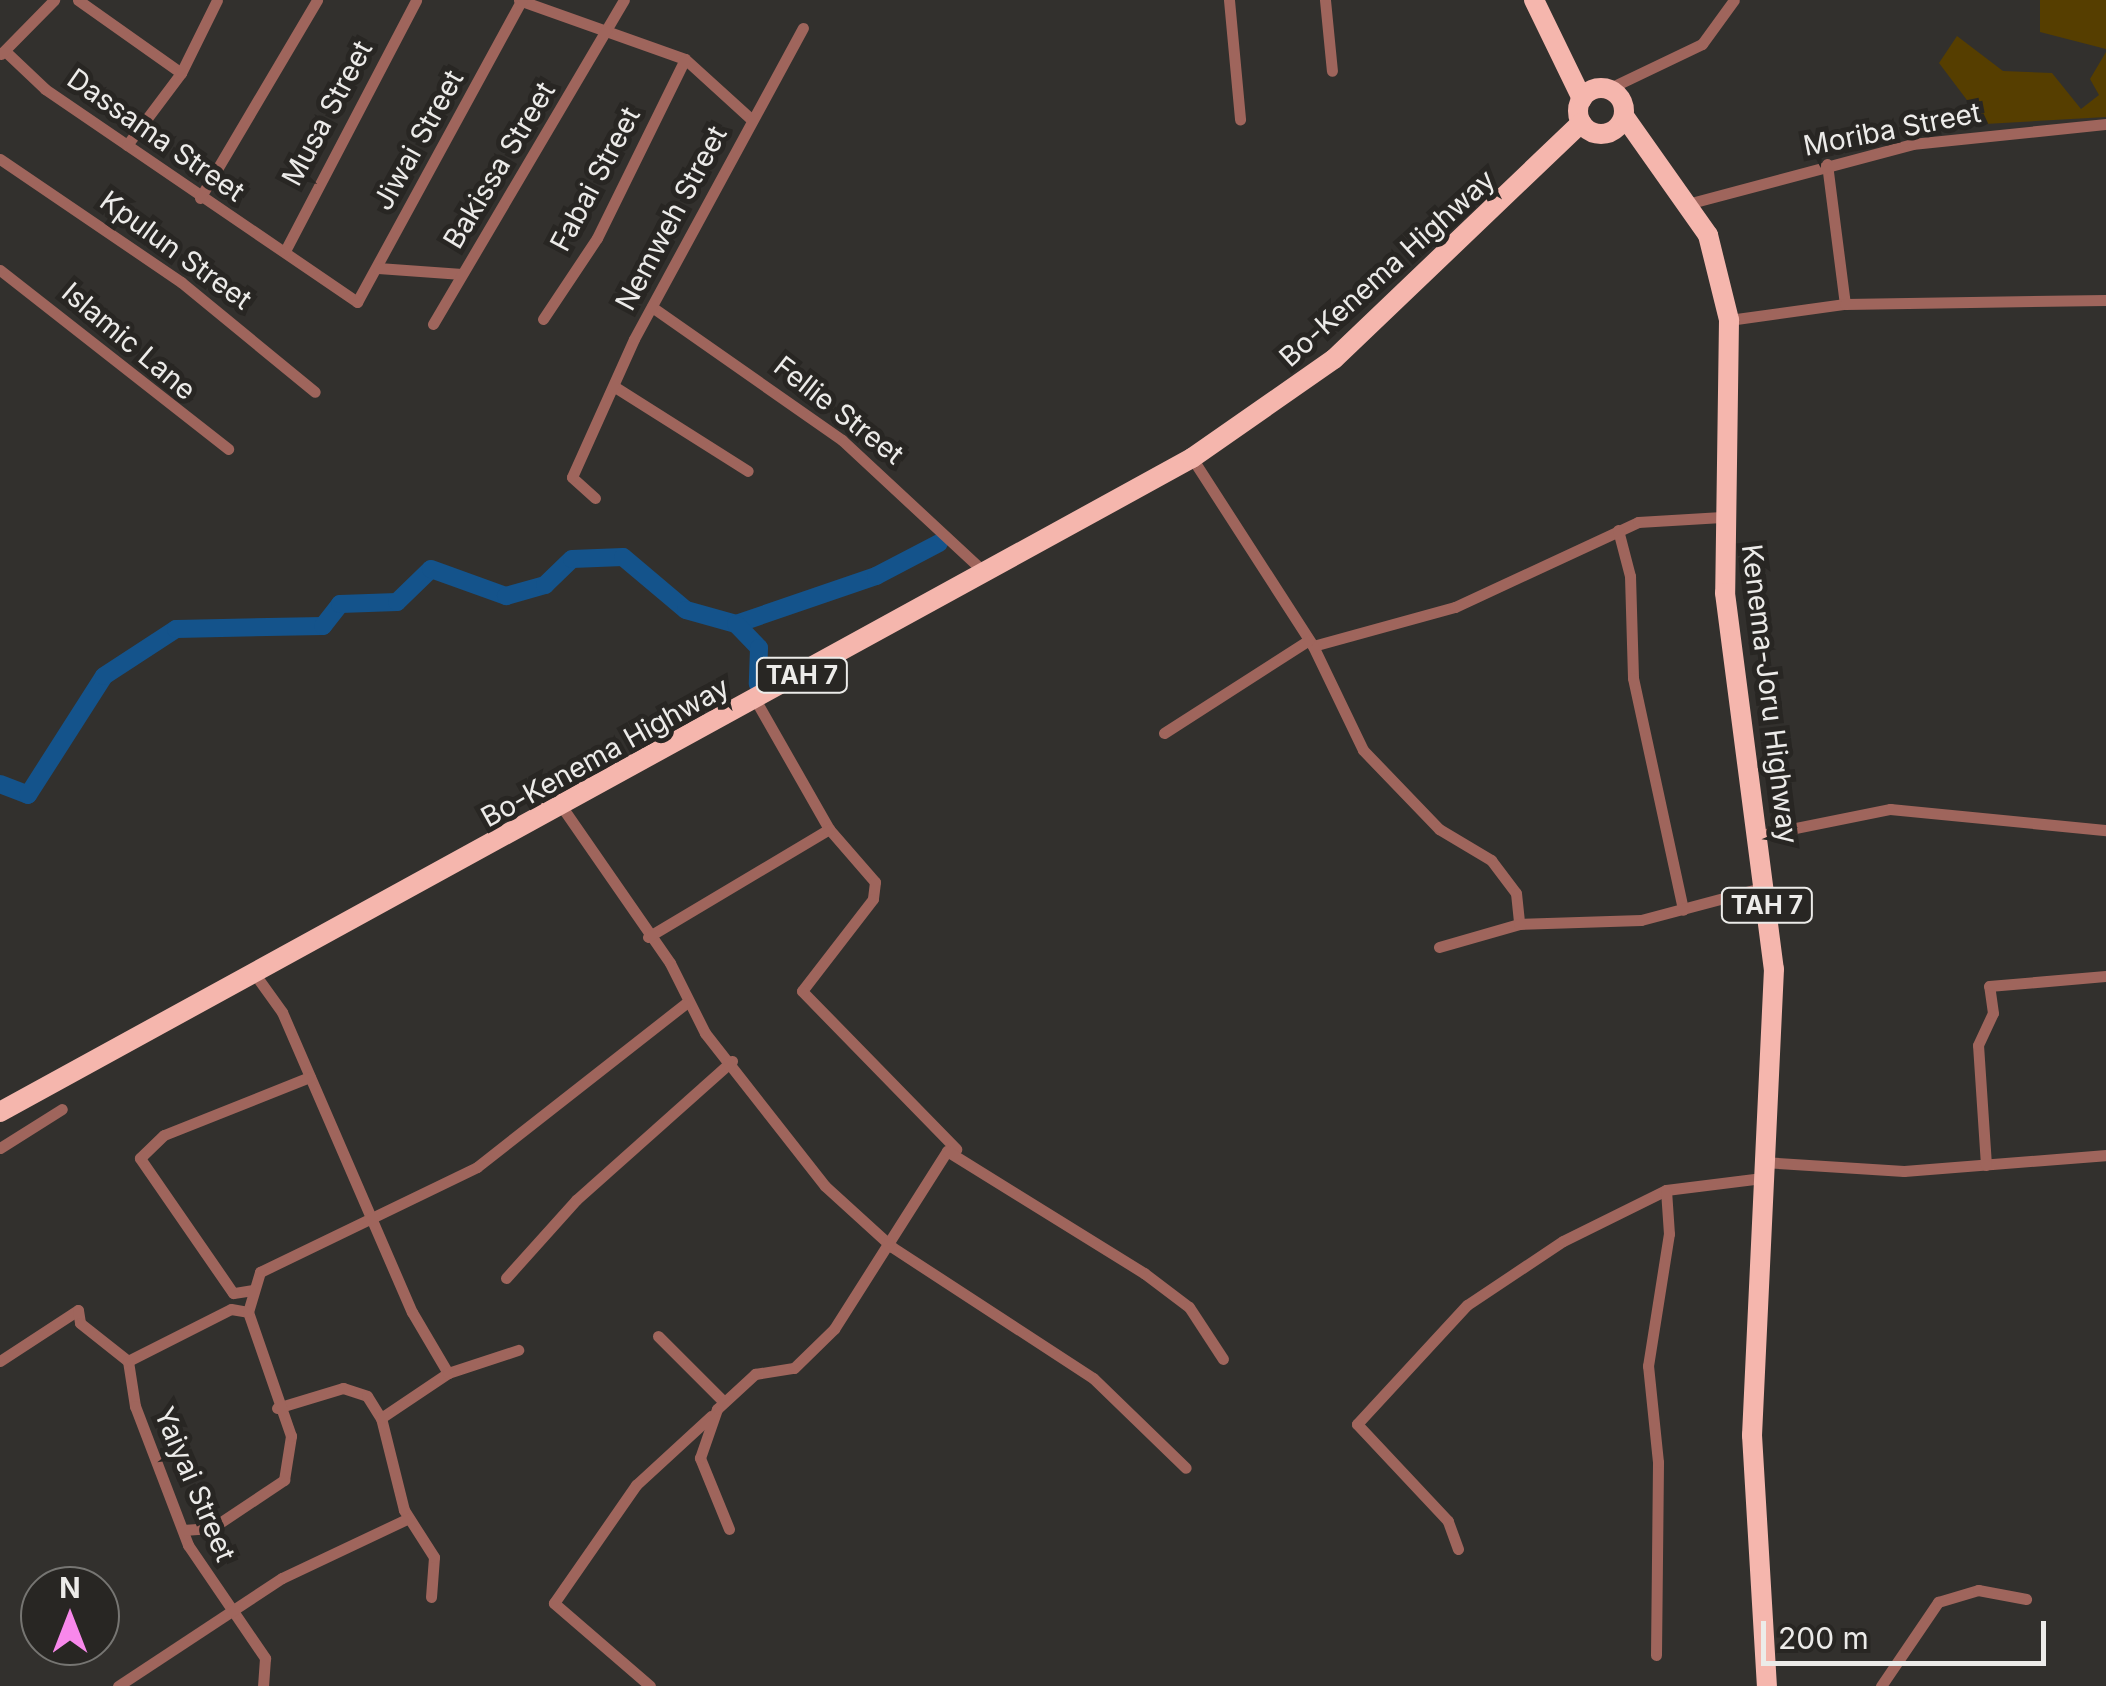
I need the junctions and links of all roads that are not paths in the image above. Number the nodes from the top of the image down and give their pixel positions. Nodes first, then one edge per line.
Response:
1 (54, 0) edge
2 (78, 0) edge
3 (217, 0) edge
4 (318, 0) edge
5 (416, 0) edge
6 (520, 0) edge
7 (624, 0) edge
8 (1228, 0) edge
9 (1325, 0) edge
10 (1534, 0) edge
11 (1734, 0) edge
12 (803, 28) dead end
13 (608, 30) junction
14 (3, 53) edge
15 (686, 59) junction
16 (1332, 72) dead end
17 (180, 73) junction
18 (1596, 92) junction
19 (751, 119) junction
20 (1240, 119) dead end
21 (1619, 123) junction
22 (2106, 124) edge
23 (1586, 128) junction
24 (127, 145) junction
25 (0, 158) edge
26 (1828, 164) junction
27 (200, 198) junction
28 (1691, 203) junction
29 (285, 251) junction
30 (378, 268) junction
31 (0, 270) edge
32 (462, 274) junction
33 (2106, 300) edge
34 (357, 302) joint
35 (1845, 304) junction
36 (652, 307) junction
37 (543, 319) dead end
38 (1729, 320) junction
39 (433, 324) dead end
40 (615, 387) junction
41 (315, 392) dead end
42 (228, 449) dead end
43 (1192, 458) junction
44 (748, 472) dead end
45 (595, 498) dead end
46 (1722, 517) junction
47 (1618, 530) junction
48 (981, 569) junction
49 (1311, 643) junction
50 (756, 701) junction
51 (1164, 733) dead end
52 (562, 807) junction
53 (830, 829) junction
54 (2106, 830) edge
55 (1761, 835) junction
56 (1765, 887) junction
57 (1683, 910) junction
58 (1519, 924) junction
59 (648, 937) junction
60 (1439, 947) dead end
61 (254, 973) junction
62 (2106, 976) edge
63 (685, 1004) junction
64 (732, 1061) junction
65 (310, 1077) junction
66 (62, 1109) dead end
67 (0, 1112) edge
68 (0, 1148) edge
69 (956, 1149) junction
70 (2106, 1155) edge
71 (1986, 1166) junction
72 (1762, 1170) junction
73 (1666, 1190) junction
74 (372, 1218) junction
75 (892, 1247) junction
76 (506, 1278) dead end
77 (253, 1290) junction
78 (233, 1293) junction
79 (231, 1309) junction
80 (248, 1312) junction
81 (658, 1336) dead end
82 (518, 1350) dead end
83 (1224, 1359) dead end
84 (0, 1361) edge
85 (128, 1361) junction
86 (448, 1373) junction
87 (724, 1402) junction
88 (278, 1408) junction
89 (714, 1413) junction
90 (381, 1418) junction
91 (1186, 1468) dead end
92 (408, 1518) junction
93 (729, 1529) dead end
94 (183, 1530) junction
95 (1458, 1549) dead end
96 (431, 1596) dead end
97 (2026, 1599) dead end
98 (226, 1612) junction
99 (1656, 1655) dead end
100 (118, 1686) edge
101 (263, 1686) edge
102 (650, 1686) edge
103 (1767, 1686) edge
104 (1881, 1686) edge

1 - 14 street
2 - 17 street
3 - 17 street
4 - 27 street
5 - 29 street, Musa Street
6 - 13 street
6 - 30 street, Jiwai Street
7 - 13 street, Bakissa Street
8 - 20 street
9 - 16 street
10 - 18 highway
11 - 18 street
12 - 19 street, Nemweh Street
13 - 15 street
13 - 32 street, Bakissa Street
14 - 24 street, Dassama Street
15 - 19 street
15 - 37 street, Fabai Street
17 - 24 street
18 - 21 highway
18 - 23 highway
19 - 36 street, Nemweh Street
21 - 23 highway
21 - 28 highway, Kenema-Joru Highway / TAH 7
22 - 26 street, Moriba Street
23 - 43 highway, Bo-Kenema Highway / TAH 7
24 - 27 street, Dassama Street
25 - 41 street, Kpulun Street
26 - 28 street, Moriba Street
26 - 35 street
27 - 29 street, Dassama Street
28 - 38 highway, Kenema-Joru Highway / TAH 7
29 - 34 street, Dassama Street
30 - 32 street
30 - 34 street, Jiwai Street
31 - 42 street, Islamic Lane
32 - 39 street, Bakissa Street
33 - 35 street
35 - 38 street
36 - 40 street, Nemweh Street
36 - 48 street, Fellie Street
38 - 46 highway, Kenema-Joru Highway / TAH 7
40 - 44 street
40 - 45 street, Nemweh Street
43 - 48 highway, Bo-Kenema Highway / TAH 7
43 - 49 street
46 - 47 street
46 - 55 highway, Kenema-Joru Highway / TAH 7
47 - 49 street
47 - 57 street
48 - 50 highway, Bo-Kenema Highway / TAH 7
49 - 51 street
49 - 58 street
50 - 52 highway, Bo-Kenema Highway / TAH 7
50 - 53 street
52 - 59 street
52 - 61 highway, Bo-Kenema Highway / TAH 7
53 - 59 street
53 - 69 street
54 - 55 street
55 - 56 highway, Kenema-Joru Highway / TAH 7
56 - 57 street
56 - 72 highway, Kenema-Joru Highway / TAH 7
57 - 58 street
58 - 60 street
59 - 63 street
61 - 65 street
61 - 67 highway, Bo-Kenema Highway / TAH 7
62 - 71 street
63 - 64 street
63 - 74 street
64 - 75 street
64 - 76 street
65 - 74 street
65 - 78 street
66 - 68 street
69 - 75 street
69 - 83 street
70 - 71 street
71 - 72 street
72 - 73 street
72 - 103 highway, Kenema-Joru Highway / TAH 7
73 - 95 street
73 - 99 street
74 - 77 street
74 - 86 street
75 - 87 street
75 - 91 street
77 - 78 street
77 - 80 street
78 - 79 street
79 - 80 street
79 - 85 street
80 - 88 street
81 - 87 street
82 - 86 street
84 - 85 street
85 - 94 street, Yaiyai Street
86 - 90 street
87 - 89 street
88 - 90 street
88 - 94 street
89 - 93 street
89 - 102 street
90 - 92 street
92 - 96 street
92 - 98 street
94 - 98 street, Yaiyai Street
97 - 104 street
98 - 100 street
98 - 101 street, Yaiyai Street

